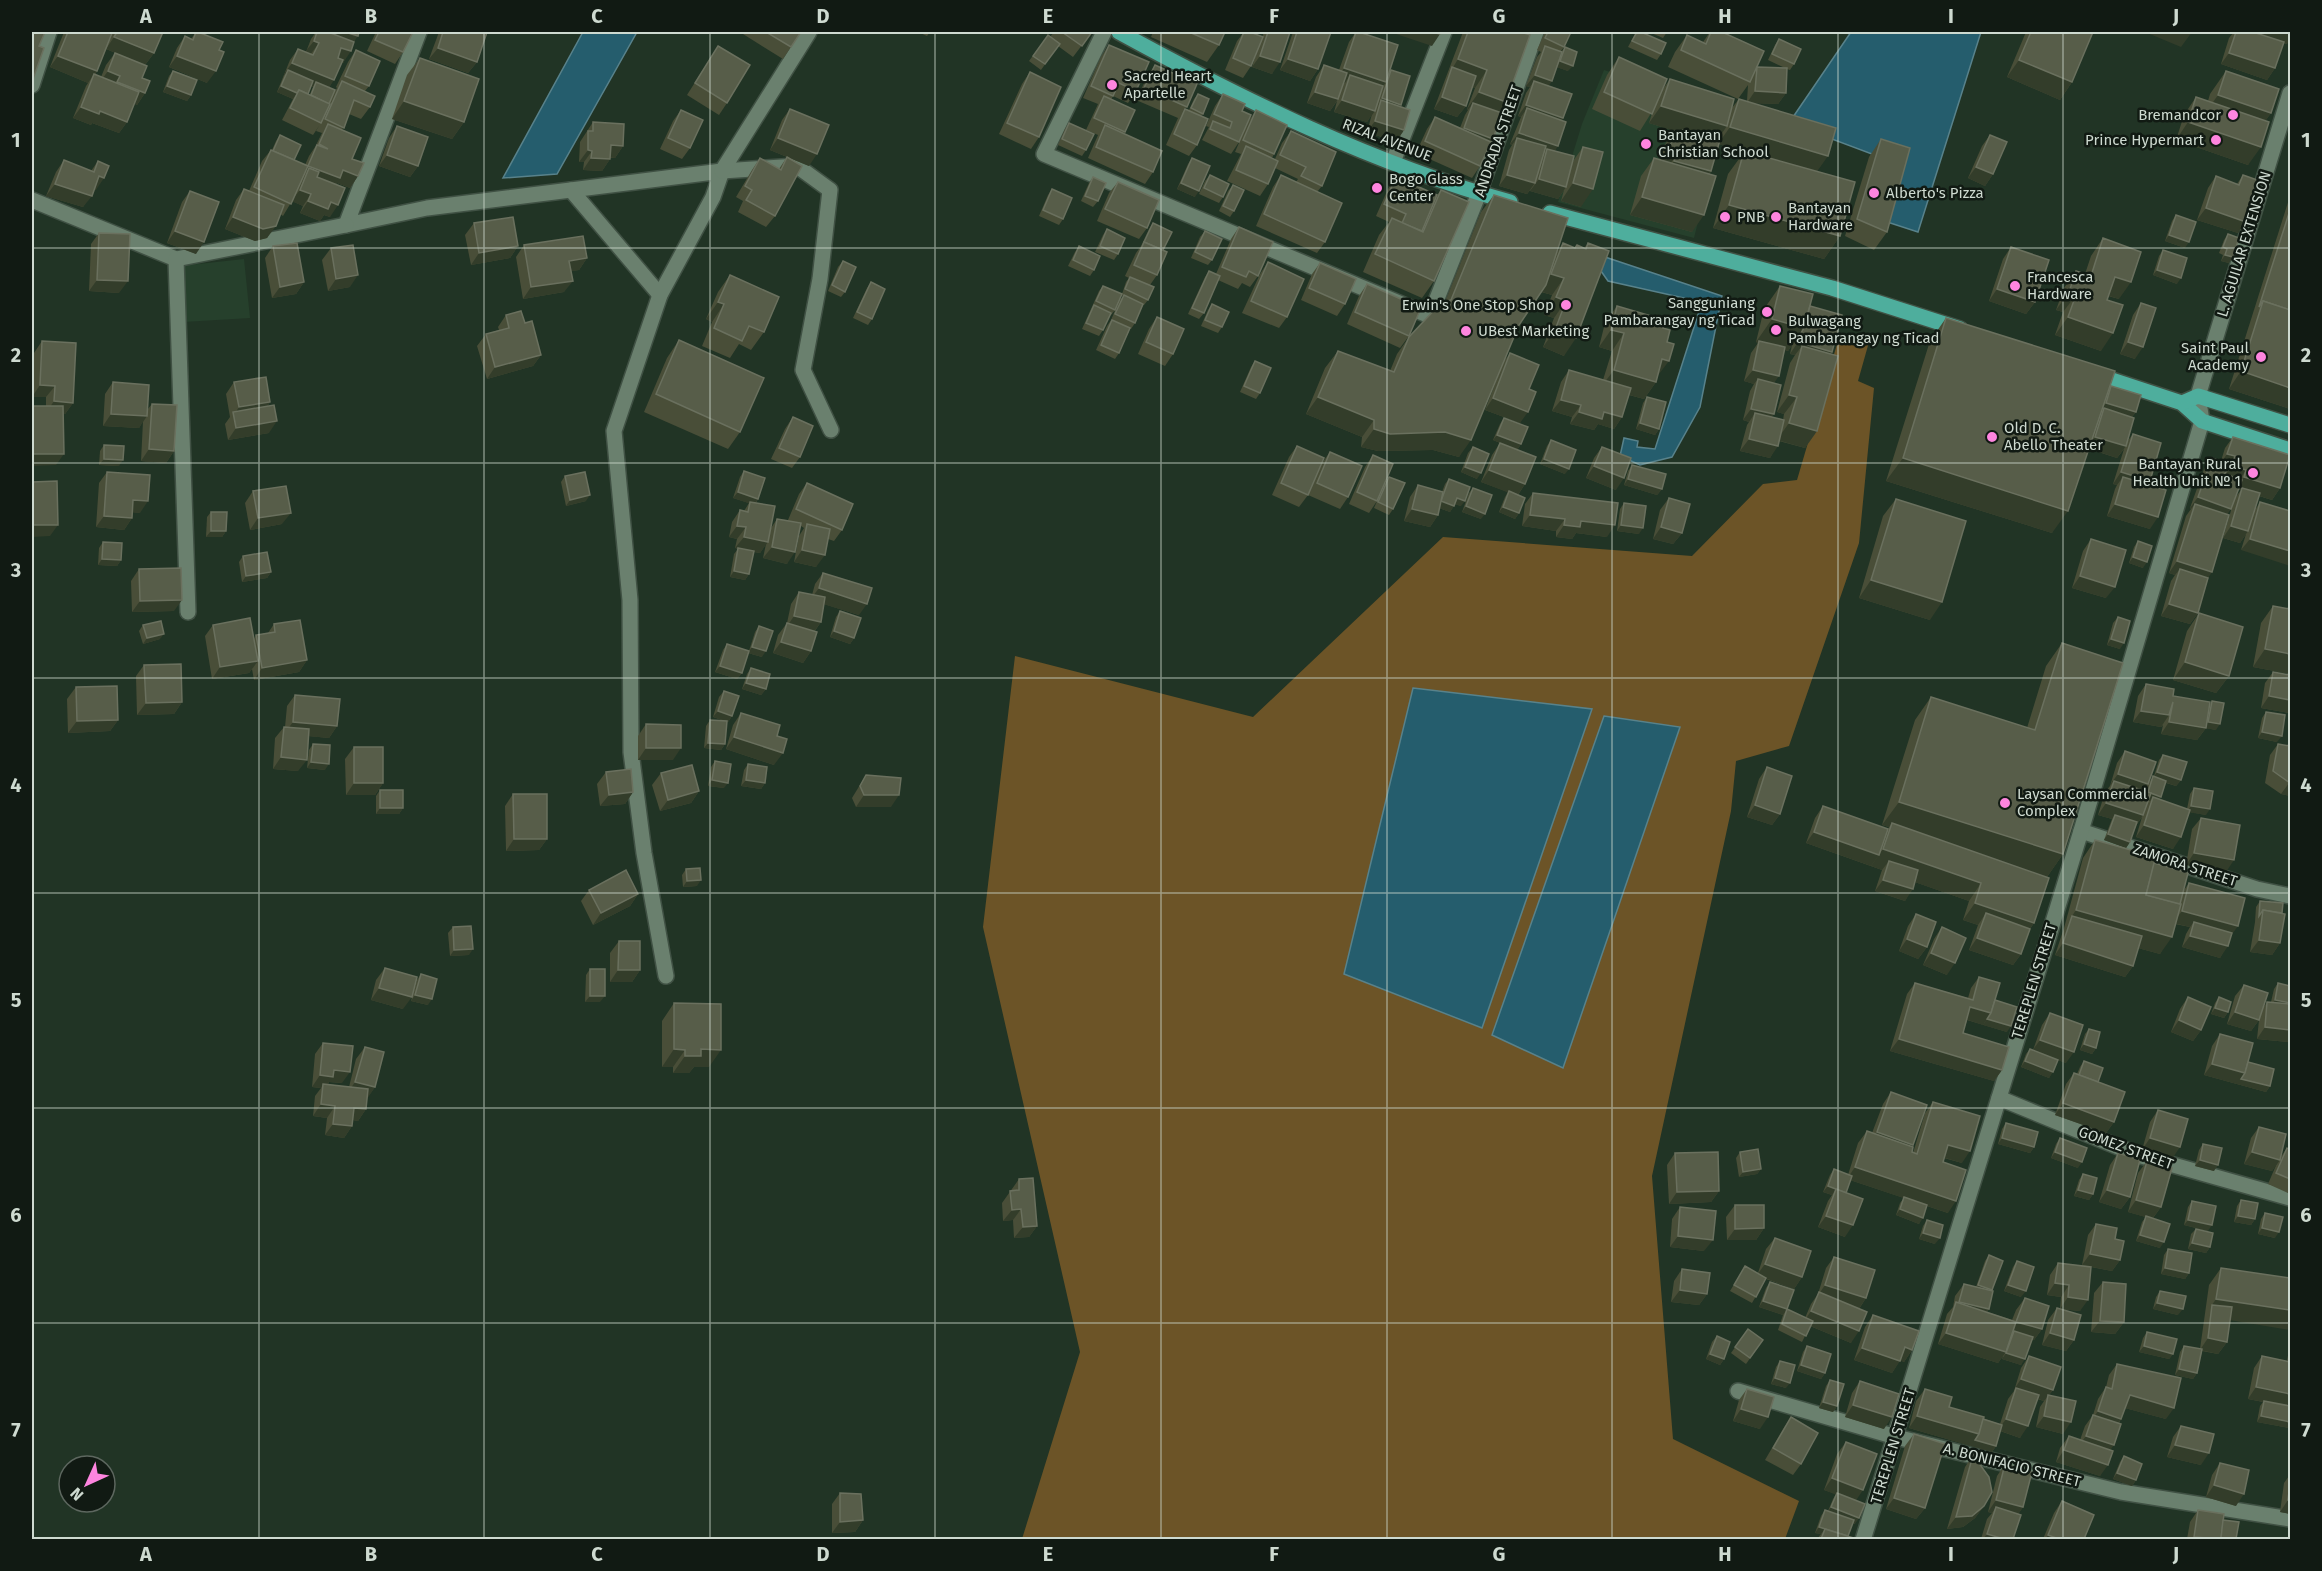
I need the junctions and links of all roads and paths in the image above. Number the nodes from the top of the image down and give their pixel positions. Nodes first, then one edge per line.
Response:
1 (49, 32) edge
2 (419, 32) edge
3 (809, 32) edge
4 (1104, 32) edge
5 (1119, 32) edge
6 (1444, 32) edge
7 (1536, 32) edge
8 (32, 85) edge
9 (2290, 93) edge
10 (1393, 162) junction
11 (722, 171) junction
12 (571, 190) junction
13 (1479, 194) junction
14 (32, 200) edge
15 (346, 225) junction
16 (176, 259) junction
17 (660, 295) junction
18 (1975, 334) edge
19 (2074, 368) edge
20 (2198, 396) junction
21 (2182, 404) junction
22 (2202, 421) junction
23 (2290, 425) edge
24 (831, 430) dead end
25 (2290, 450) edge
26 (188, 612) dead end
27 (2080, 831) junction
28 (2290, 896) edge
29 (666, 976) dead end
30 (1999, 1098) junction
31 (2290, 1198) edge
32 (1738, 1391) dead end
33 (1896, 1437) junction
34 (2290, 1519) edge
35 (1863, 1539) edge

1 - 8 street
2 - 15 street
3 - 11 street
4 - 13 street, ANDRADA STREET
5 - 10 main road, RIZAL AVENUE
6 - 10 street
7 - 13 street, ANDRADA STREET
9 - 20 street, L. AGUILAR EXTENSION
10 - 13 main road, RIZAL AVENUE
11 - 12 street
11 - 17 street
11 - 24 street
12 - 15 street
12 - 17 street
13 - 18 main road, RIZAL AVENUE
14 - 16 street
15 - 16 street
16 - 26 street
17 - 29 street
19 - 21 main road
20 - 21 main road
20 - 22 street
20 - 23 main road
21 - 22 main road
22 - 25 main road
22 - 27 street, TEREPLEN STREET
27 - 28 street, ZAMORA STREET
27 - 30 street, TEREPLEN STREET
30 - 31 street, GOMEZ STREET
30 - 33 street, TEREPLEN STREET
32 - 33 street, A. BONIFACIO STREET
33 - 34 street, A. BONIFACIO STREET
33 - 35 street, TEREPLEN STREET

